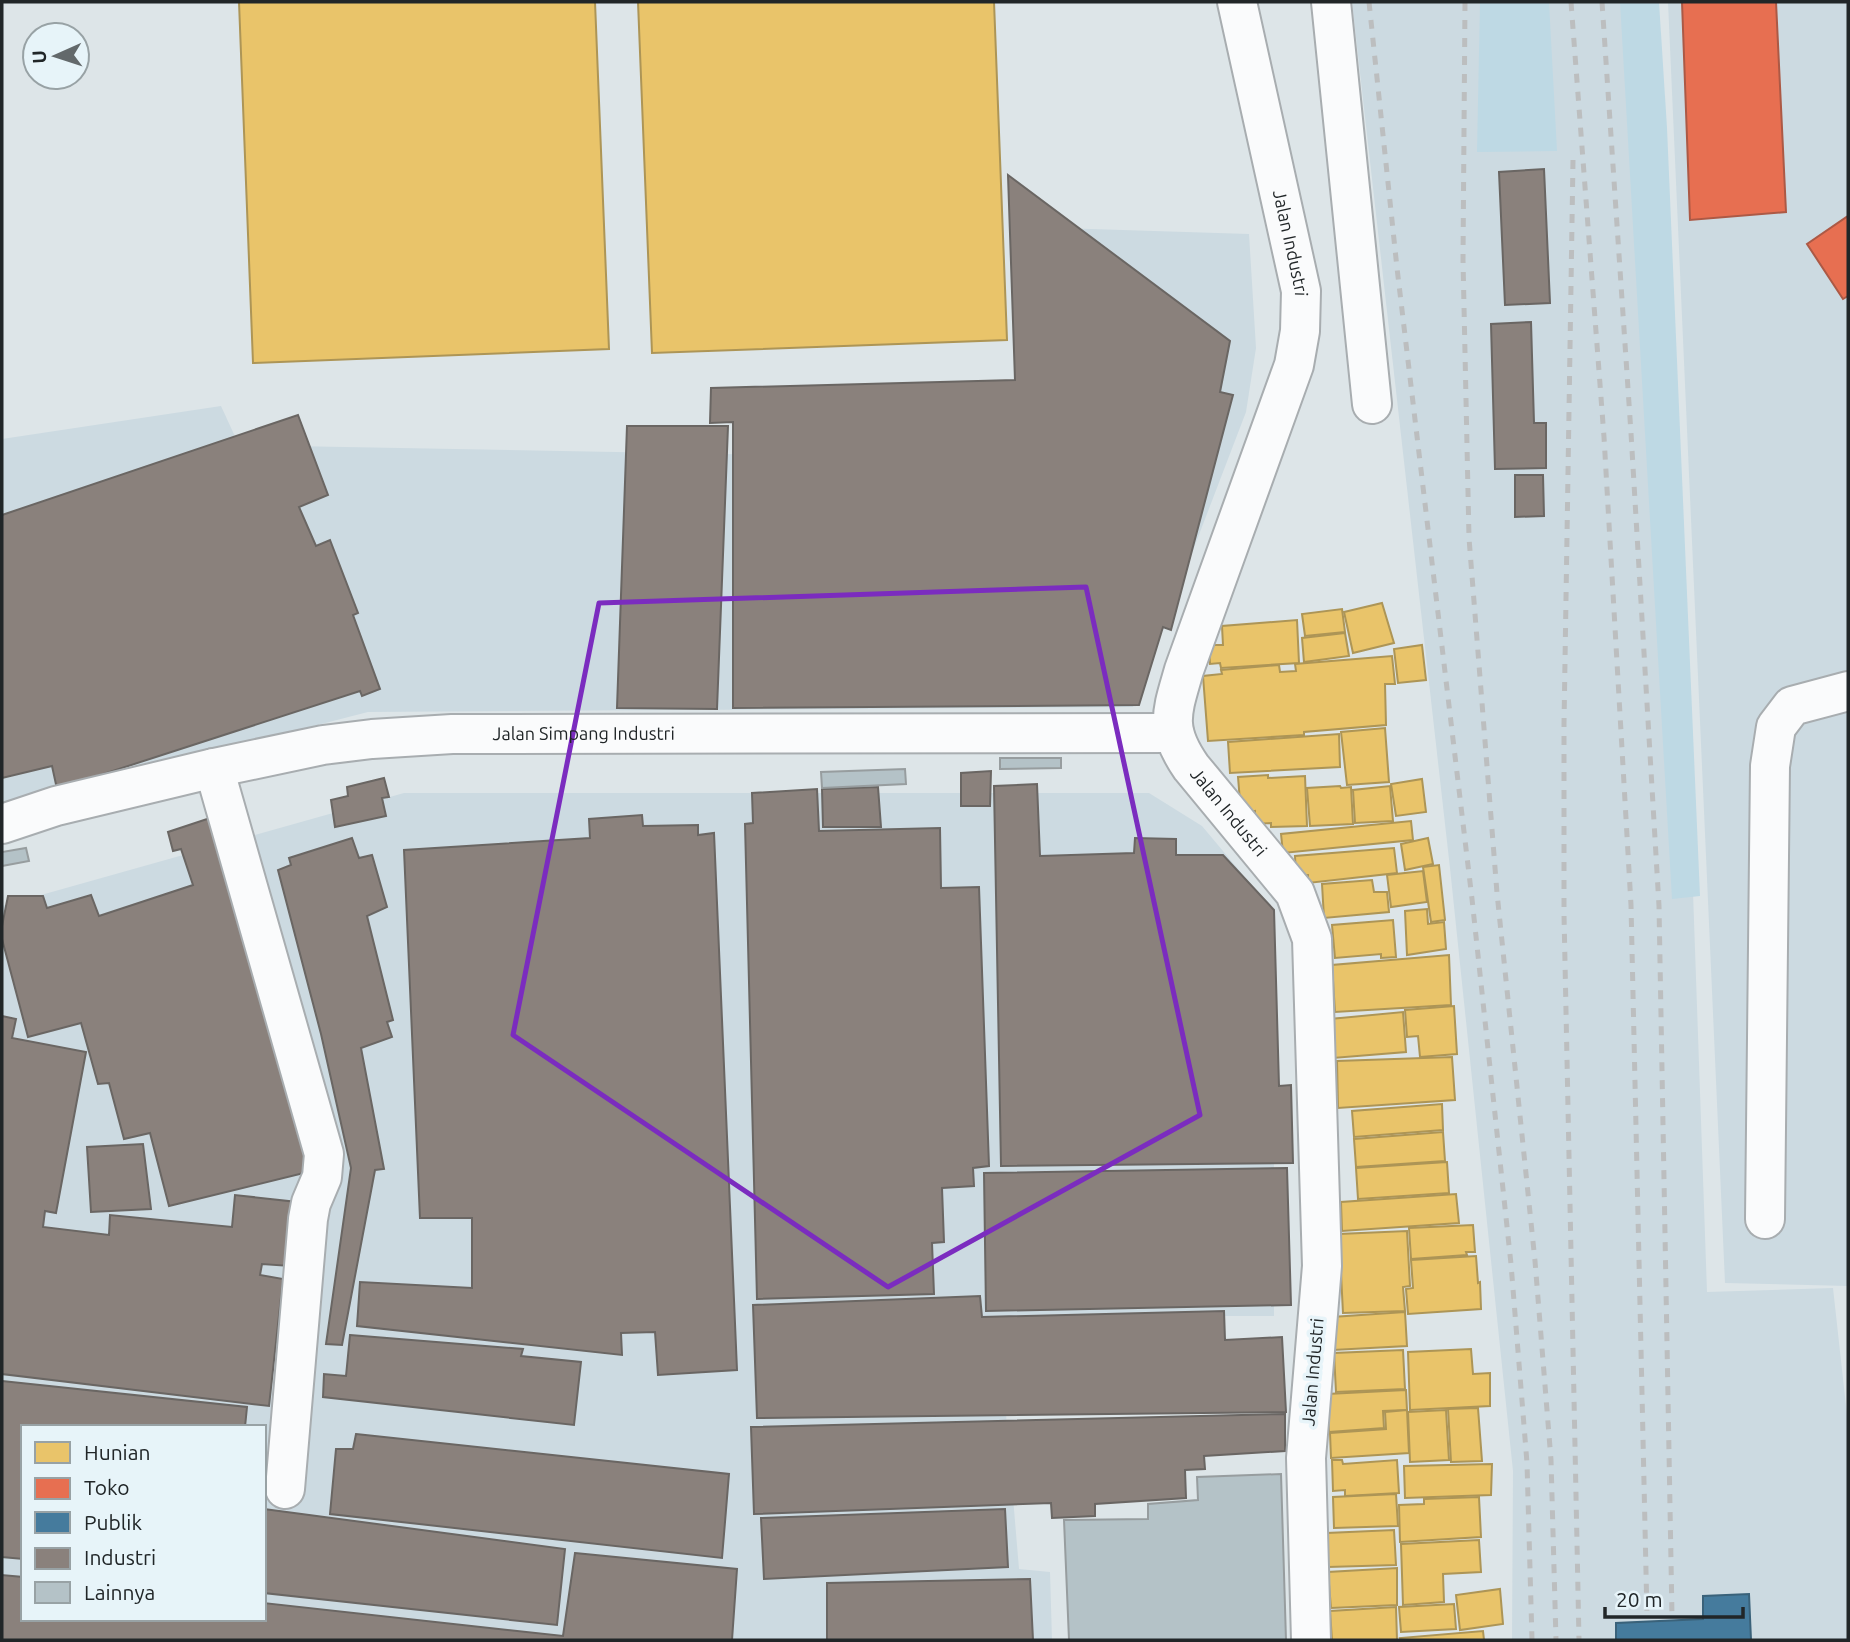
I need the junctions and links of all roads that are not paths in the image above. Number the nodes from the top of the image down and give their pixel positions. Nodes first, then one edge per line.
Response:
1 (1237, 2) edge
2 (1331, 2) edge
3 (1372, 404) dead end
4 (1848, 691) edge
5 (1174, 733) junction
6 (214, 768) junction
7 (2, 824) edge
8 (1765, 1219) dead end
9 (285, 1489) dead end
10 (1311, 1640) edge

1 - 5 street, Jalan Industri
2 - 3 street
4 - 8 street
5 - 6 street, Jalan Simpang Industri
5 - 10 street, Jalan Industri
6 - 7 street, Jalan Simpang Industri
6 - 9 street

